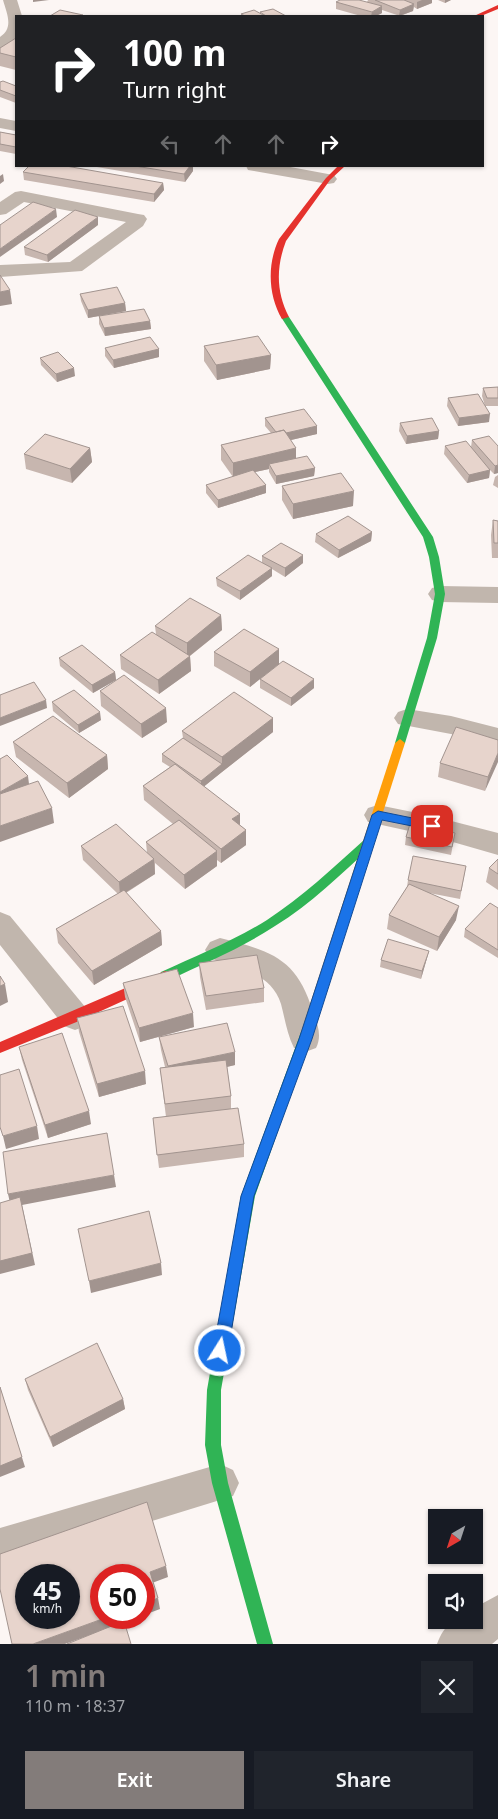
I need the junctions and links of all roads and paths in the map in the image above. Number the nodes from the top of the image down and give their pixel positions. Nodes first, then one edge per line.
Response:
1 (10, 0) edge
2 (498, 7) edge
3 (479, 15) edge
4 (15, 18) edge
5 (15, 26) edge
6 (0, 44) edge
7 (0, 123) edge
8 (15, 126) edge
9 (260, 167) edge
10 (341, 167) edge
11 (328, 179) junction
12 (0, 210) edge
13 (0, 271) edge
14 (445, 594) junction
15 (492, 594) edge
16 (412, 719) junction
17 (498, 737) edge
18 (381, 816) junction
19 (369, 842) junction
20 (498, 844) edge
21 (0, 924) edge
22 (220, 950) junction
23 (75, 1017) junction
24 (305, 1039) junction
25 (0, 1048) edge
26 (220, 1483) junction
27 (0, 1548) edge
28 (498, 1615) edge
29 (265, 1644) edge
30 (457, 1644) edge

1 - 4 street
2 - 3 main road
5 - 6 street
7 - 8 street
9 - 11 street
10 - 11 main road
11 - 14 main road
12 - 13 street
14 - 15 street
14 - 16 main road
16 - 17 street
16 - 18 main road
18 - 19 main road
18 - 20 street
19 - 22 main road
19 - 24 main road
21 - 23 street
22 - 23 main road
22 - 24 street
23 - 25 main road
24 - 26 main road
26 - 27 street
26 - 29 main road
28 - 30 street

